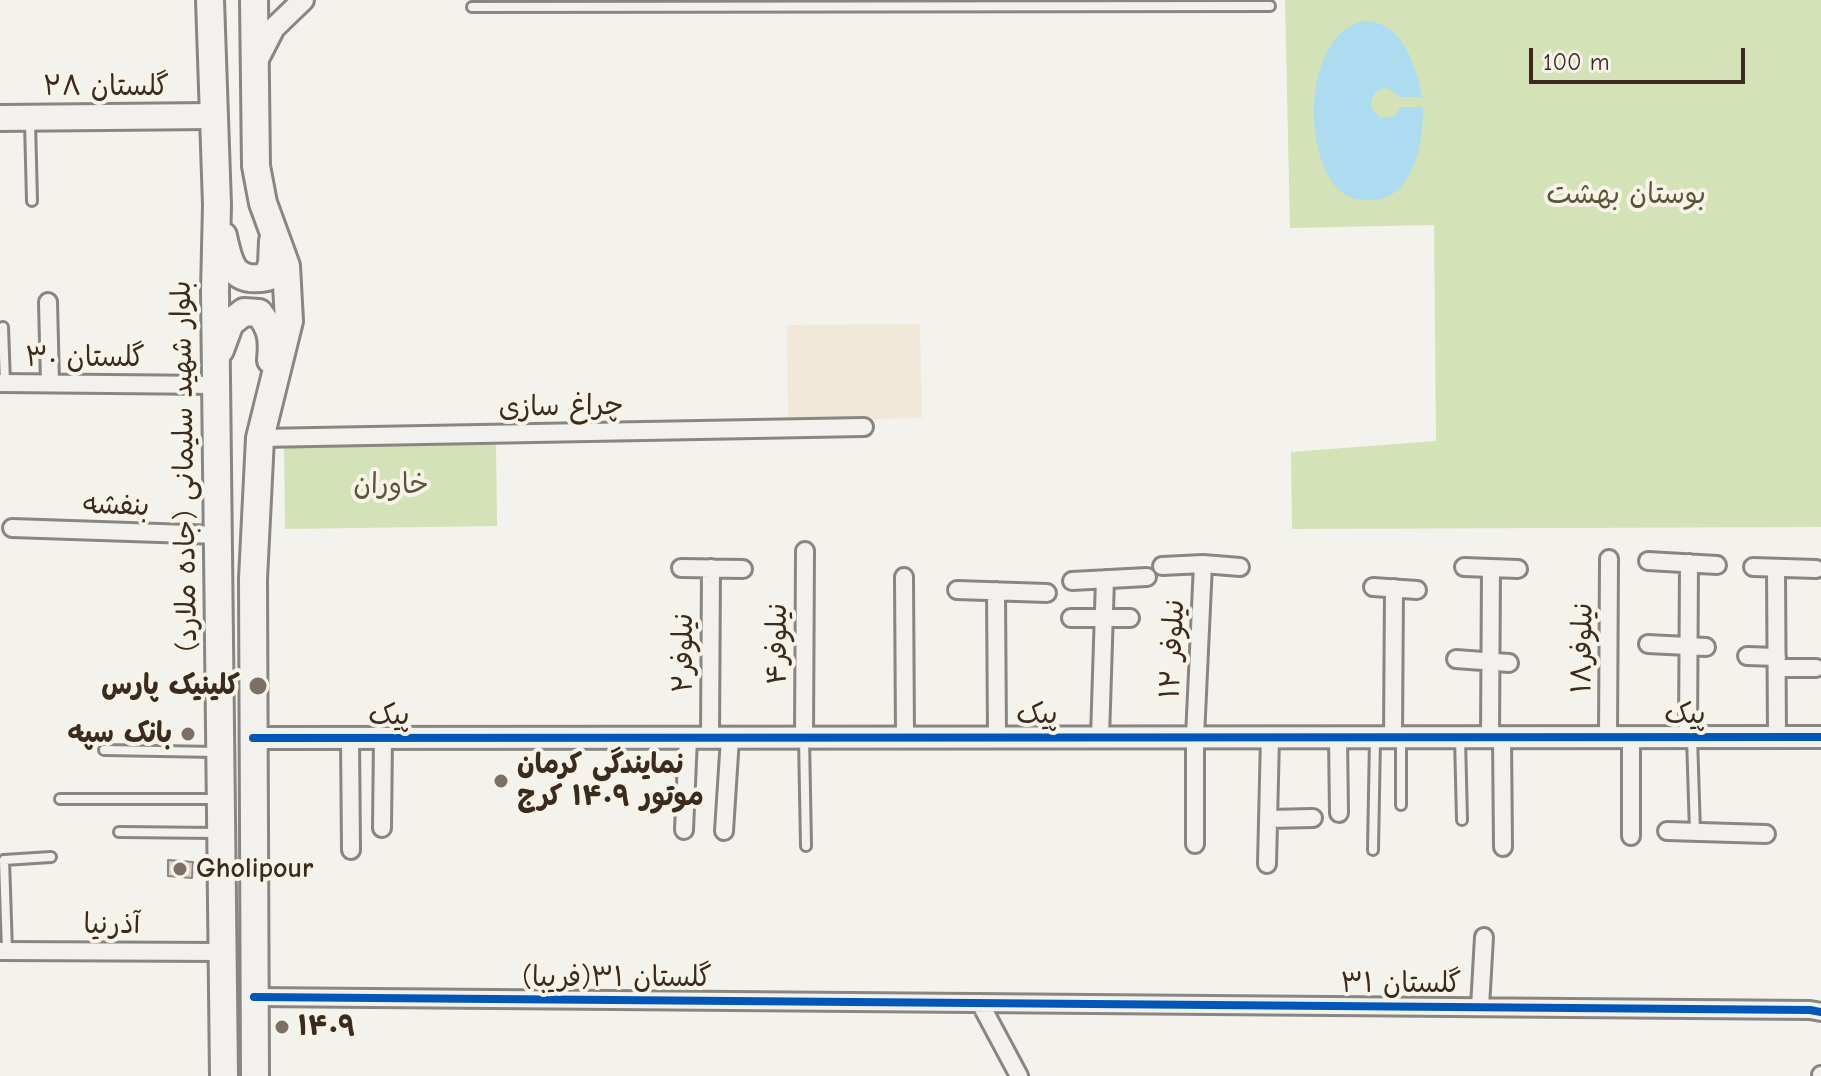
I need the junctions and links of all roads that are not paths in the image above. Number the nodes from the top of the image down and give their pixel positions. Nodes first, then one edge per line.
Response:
1 (210, 0) edge
2 (254, 0) edge
3 (303, 0) edge
4 (971, 3) edge
5 (1030, 3) edge
6 (1270, 6) dead end
7 (472, 7) dead end
8 (254, 66) junction
9 (212, 116) junction
10 (0, 118) edge
11 (30, 118) junction
12 (32, 201) dead end
13 (217, 205) junction
14 (274, 231) junction
15 (48, 302) dead end
16 (3, 327) dead end
17 (218, 357) junction
18 (2, 383) edge
19 (50, 383) junction
20 (217, 385) junction
21 (268, 396) junction
22 (864, 427) dead end
23 (260, 438) junction
24 (12, 528) dead end
25 (218, 535) junction
26 (805, 551) dead end
27 (1609, 559) dead end
28 (1648, 561) dead end
29 (1689, 563) junction
30 (1203, 564) junction
31 (1717, 565) dead end
32 (1162, 566) dead end
33 (1240, 567) dead end
34 (1464, 567) dead end
35 (1753, 567) dead end
36 (681, 568) dead end
37 (711, 568) junction
38 (1491, 568) junction
39 (1776, 568) junction
40 (743, 569) dead end
41 (1518, 569) dead end
42 (1816, 569) dead end
43 (904, 577) dead end
44 (1147, 577) dead end
45 (1105, 579) junction
46 (1072, 581) dead end
47 (1373, 587) dead end
48 (1394, 588) junction
49 (957, 590) dead end
50 (1417, 590) dead end
51 (996, 591) junction
52 (1047, 593) dead end
53 (1071, 618) dead end
54 (1104, 618) junction
55 (1130, 618) dead end
56 (1648, 644) dead end
57 (1689, 646) junction
58 (1706, 647) dead end
59 (1747, 656) dead end
60 (1456, 659) dead end
61 (1490, 661) junction
62 (1777, 662) junction
63 (1509, 663) dead end
64 (1816, 668) dead end
65 (804, 737) junction
66 (905, 737) junction
67 (997, 737) junction
68 (1100, 737) junction
69 (1195, 737) junction
70 (1270, 737) junction
71 (1338, 737) junction
72 (1390, 737) junction
73 (1460, 737) junction
74 (1496, 737) junction
75 (1608, 737) junction
76 (1631, 737) junction
77 (1690, 737) junction
78 (1777, 737) junction
79 (1821, 737) edge
80 (253, 738) junction
81 (350, 738) junction
82 (383, 738) junction
83 (688, 738) junction
84 (720, 738) junction
85 (104, 750) dead end
86 (220, 752) junction
87 (60, 799) dead end
88 (221, 799) junction
89 (1401, 805) dead end
90 (1339, 813) dead end
91 (1313, 818) dead end
92 (1268, 819) junction
93 (1462, 820) dead end
94 (382, 828) dead end
95 (684, 830) dead end
96 (724, 831) dead end
97 (1667, 831) dead end
98 (119, 832) dead end
99 (1695, 832) junction
100 (222, 833) junction
101 (1766, 834) dead end
102 (1631, 836) dead end
103 (1195, 844) dead end
104 (806, 846) dead end
105 (1503, 847) dead end
106 (351, 850) dead end
107 (1373, 850) dead end
108 (51, 857) dead end
109 (1267, 864) dead end
110 (1484, 937) dead end
111 (3, 951) edge
112 (223, 952) junction
113 (254, 997) junction
114 (980, 1003) junction
115 (1480, 1007) junction
116 (1821, 1012) edge
117 (224, 1076) edge
118 (255, 1076) edge
119 (1019, 1076) edge

1 - 9 main road, بلوار شهید سلیمانی (جاده ملارد)
2 - 8 main road
3 - 8 street
4 - 5 lane
4 - 7 lane
5 - 6 lane
8 - 14 main road
9 - 11 main road, گلستان ۲۸
9 - 13 main road, بلوار شهید سلیمانی (جاده ملارد)
10 - 11 main road, گلستان ۲۸
11 - 12 lane
13 - 14 main road
13 - 17 main road, بلوار شهید سلیمانی (جاده ملارد)
14 - 21 main road
15 - 19 street
16 - 18 lane
17 - 20 main road, بلوار شهید سلیمانی (جاده ملارد)
17 - 21 main road
18 - 19 street, گلستان ۳۰
19 - 20 street, گلستان ۳۰
20 - 25 main road, بلوار شهید سلیمانی (جاده ملارد)
21 - 23 main road
22 - 23 street, چراغ سازی
23 - 80 main road
24 - 25 street, بنفشه
25 - 86 main road, بلوار شهید سلیمانی (جاده ملارد)
26 - 65 street, نیلوفر۴
27 - 75 street, نیلوفر۱۸
28 - 29 street
29 - 31 street
29 - 57 street
30 - 32 street
30 - 33 street
30 - 69 street, نیلوفر ۱۲
34 - 38 street
35 - 39 street
36 - 37 street
37 - 40 street
37 - 84 street, نیلوفر۲
38 - 41 street
38 - 61 street
39 - 42 street
39 - 62 street
43 - 66 street
44 - 45 street
45 - 46 street
45 - 54 street
47 - 48 street
48 - 50 street
48 - 72 street
49 - 51 street
51 - 52 street
51 - 67 street
53 - 54 street
54 - 55 street
54 - 68 street
56 - 57 street
57 - 58 street
57 - 77 street
59 - 62 street
60 - 61 street
61 - 63 street
61 - 74 street
62 - 64 street
62 - 78 street
65 - 66 street, پیک
65 - 84 street, پیک
65 - 104 lane
66 - 67 street, پیک
67 - 68 street, پیک
68 - 69 street, پیک
69 - 70 street, پیک
69 - 103 street, نیلوفر ۱۲
70 - 71 street, پیک
70 - 92 street
71 - 72 street, پیک
71 - 90 street
72 - 73 street, پیک
72 - 89 lane
72 - 107 lane
73 - 74 street, پیک
73 - 93 lane
74 - 75 street, پیک
74 - 105 street
75 - 76 street, پیک
76 - 77 street, پیک
76 - 102 street
77 - 78 street, پیک
77 - 99 lane
78 - 79 street, پیک
80 - 81 street, پیک
80 - 113 main road
81 - 82 street, پیک
81 - 106 street
82 - 83 street, پیک
82 - 94 street
83 - 84 street, پیک
83 - 95 street
84 - 96 street, نیلوفر۲
85 - 86 lane
86 - 88 main road, بلوار شهید سلیمانی (جاده ملارد)
87 - 88 lane
88 - 100 main road, بلوار شهید سلیمانی (جاده ملارد)
91 - 92 street
92 - 109 street
97 - 99 street
98 - 100 lane
99 - 101 street
100 - 112 main road, بلوار شهید سلیمانی (جاده ملارد)
108 - 111 lane
110 - 115 street
111 - 112 street, آذرنیا
112 - 117 main road, بلوار شهید سلیمانی (جاده ملارد)
113 - 114 street, گلستان ۳۱(فریبا)
113 - 118 main road
114 - 115 street, گلستان ۳۱
114 - 119 street
115 - 116 street, گلستان ۳۱

